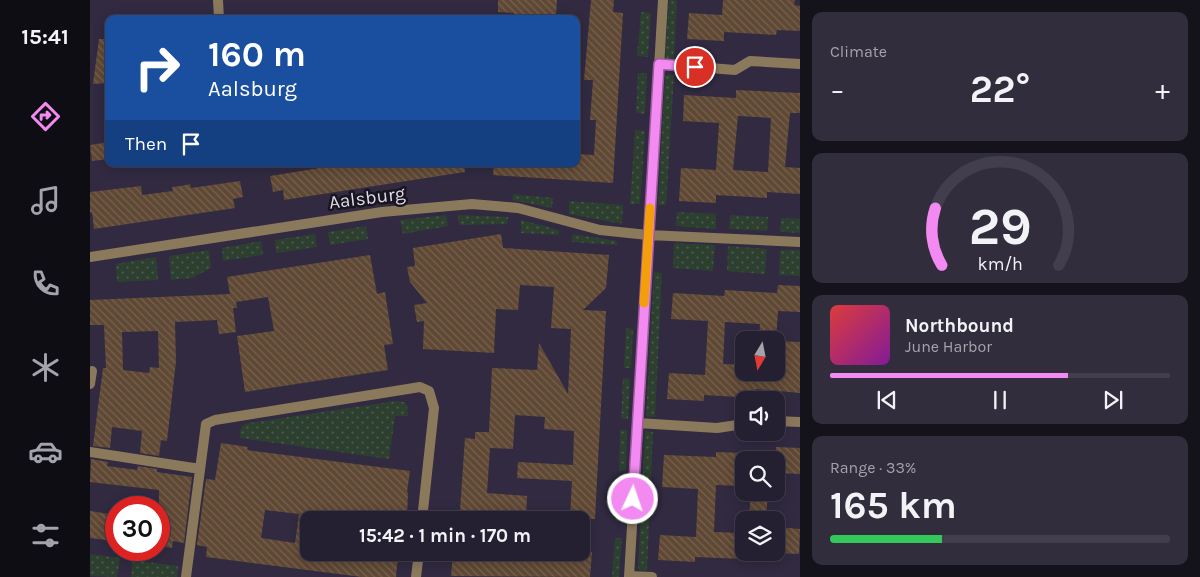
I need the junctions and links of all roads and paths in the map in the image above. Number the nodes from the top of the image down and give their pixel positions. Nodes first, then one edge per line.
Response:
1 (218, 0) edge
2 (663, 0) edge
3 (219, 15) edge
4 (659, 64) junction
5 (800, 64) edge
6 (648, 234) junction
7 (800, 242) edge
8 (90, 257) edge
9 (92, 371) dead end
10 (90, 384) edge
11 (785, 421) edge
12 (800, 422) edge
13 (638, 423) junction
14 (735, 425) edge
15 (90, 452) edge
16 (200, 468) junction
17 (423, 511) edge
18 (417, 561) edge
19 (629, 576) edge
20 (186, 577) edge
21 (416, 577) edge
22 (652, 577) edge

1 - 3 street
2 - 4 street
4 - 5 street
4 - 6 street
6 - 7 street, Aalsburg
6 - 8 street, Aalsburg
6 - 13 street
9 - 10 street
11 - 12 street
13 - 14 street
13 - 19 street
15 - 16 street
16 - 17 street
16 - 20 street
18 - 21 street
19 - 22 street

